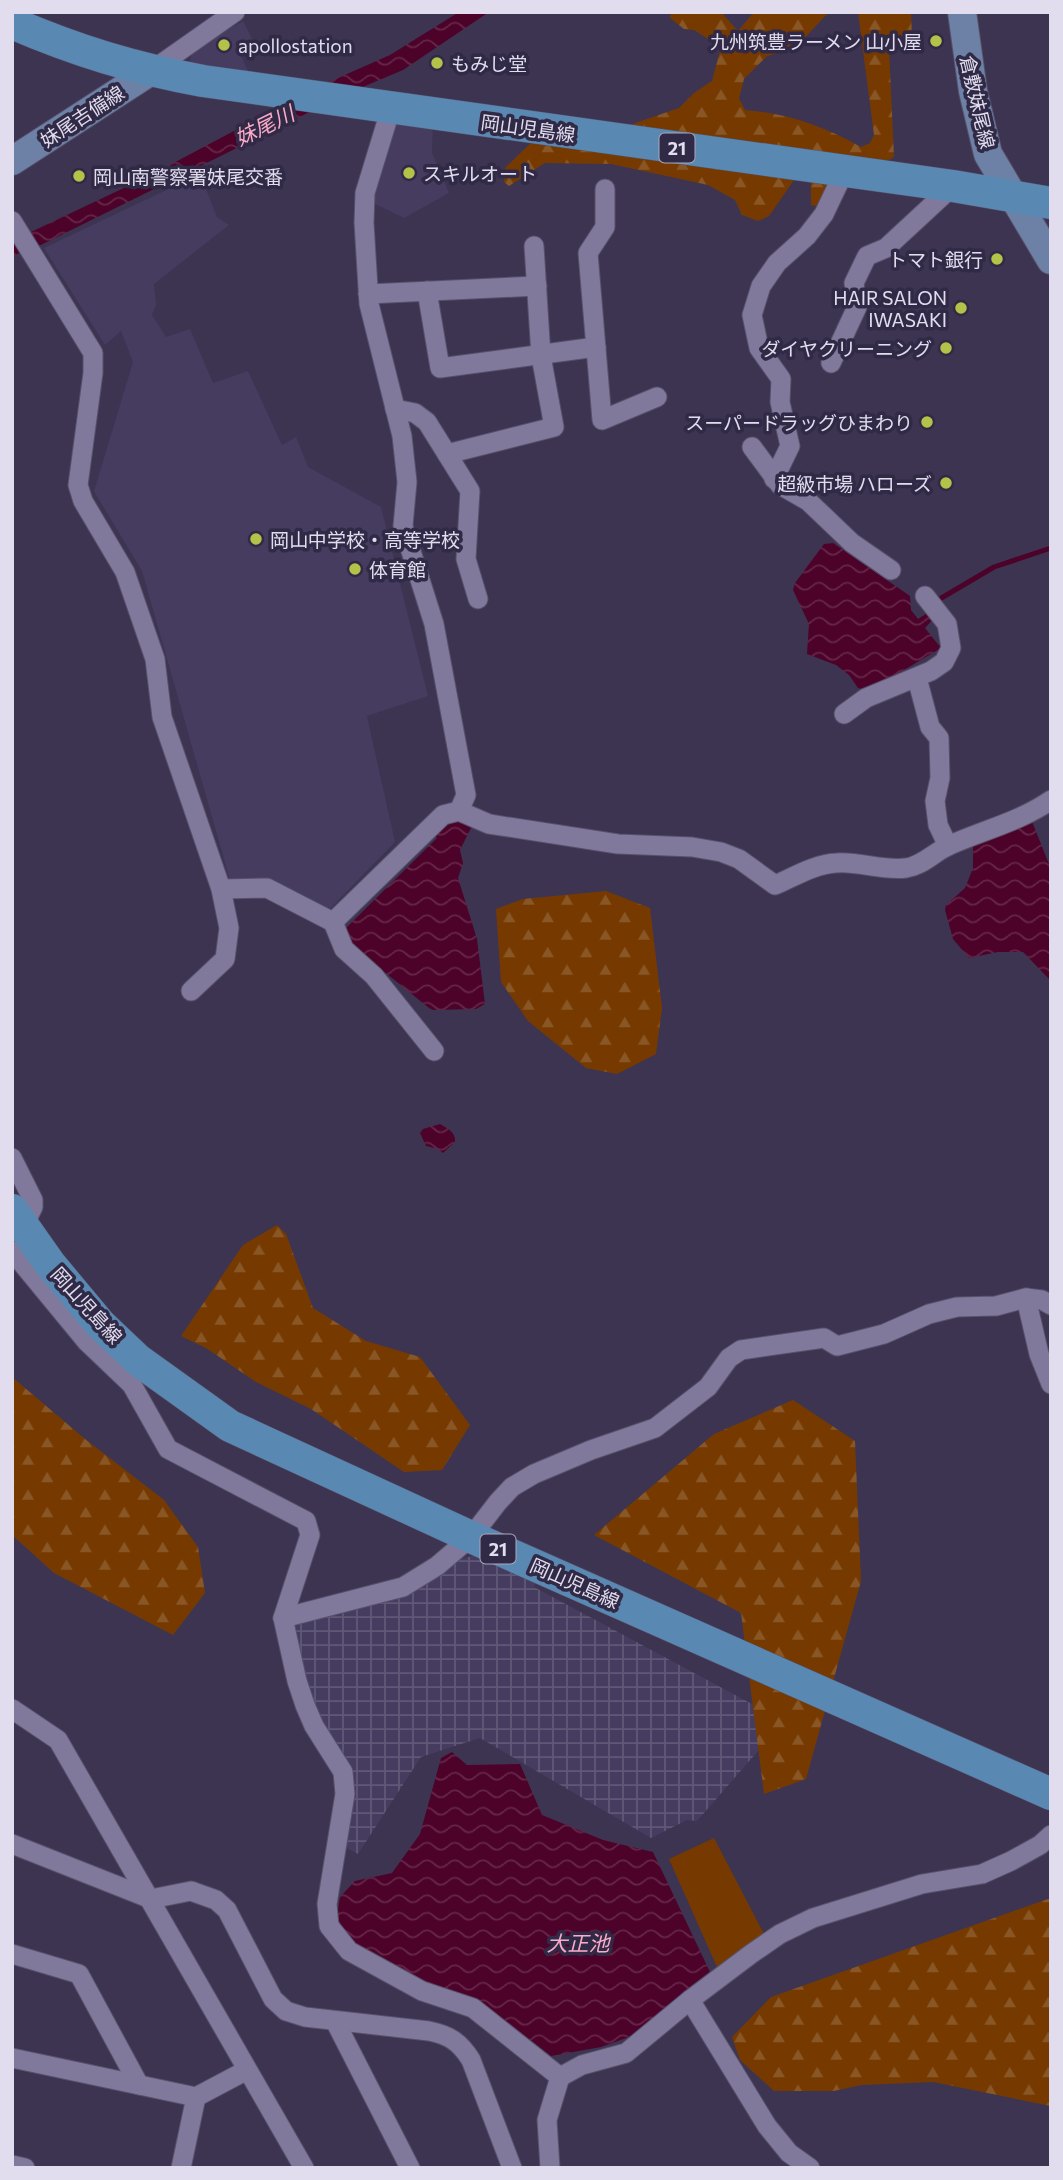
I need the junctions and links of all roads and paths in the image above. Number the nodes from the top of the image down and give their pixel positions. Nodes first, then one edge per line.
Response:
1 (235, 12) edge
2 (962, 12) edge
3 (12, 23) edge
4 (151, 71) junction
5 (391, 108) junction
6 (12, 161) edge
7 (844, 172) junction
8 (953, 186) junction
9 (605, 189) dead end
10 (1013, 195) junction
11 (1051, 203) edge
12 (14, 224) edge
13 (534, 246) dead end
14 (1051, 260) edge
15 (537, 286) junction
16 (427, 291) junction
17 (368, 294) junction
18 (596, 347) junction
19 (541, 356) junction
20 (831, 363) dead end
21 (657, 397) dead end
22 (395, 409) junction
23 (752, 447) dead end
24 (447, 454) junction
25 (774, 479) junction
26 (891, 570) dead end
27 (478, 599) dead end
28 (931, 605) dead end
29 (917, 678) junction
30 (844, 714) dead end
31 (1051, 800) edge
32 (459, 811) junction
33 (948, 846) junction
34 (221, 889) junction
35 (333, 922) junction
36 (191, 990) dead end
37 (434, 1051) dead end
38 (12, 1158) edge
39 (15, 1233) edge
40 (1026, 1298) junction
41 (1051, 1305) edge
42 (1051, 1384) edge
43 (471, 1537) junction
44 (283, 1618) junction
45 (12, 1709) edge
46 (1051, 1794) edge
47 (1051, 1835) edge
48 (12, 1844) edge
49 (151, 1899) junction
50 (12, 1954) edge
51 (690, 2000) junction
52 (335, 2021) junction
53 (12, 2057) edge
54 (247, 2070) junction
55 (560, 2077) junction
56 (139, 2085) junction
57 (196, 2097) junction
58 (12, 2165) edge
59 (25, 2168) edge
60 (181, 2168) edge
61 (304, 2168) edge
62 (410, 2168) edge
63 (512, 2168) edge
64 (550, 2168) edge
65 (810, 2168) edge

1 - 4 street
2 - 10 main road, 倉敷妹尾線
3 - 4 main road, 岡山児島線 / 21
4 - 5 main road, 岡山児島線 / 21
4 - 6 main road, 妹尾吉備線
5 - 7 main road, 岡山児島線 / 21
5 - 17 street
7 - 8 main road, 岡山児島線 / 21
7 - 25 street
8 - 10 main road, 岡山児島線 / 21
8 - 20 street
9 - 18 street
10 - 11 main road, 岡山児島線 / 21
10 - 14 main road, 倉敷妹尾線
12 - 34 street
13 - 15 street
15 - 16 street
15 - 19 street
16 - 17 street
16 - 19 street
17 - 22 street
18 - 19 street
18 - 21 street
19 - 24 street
22 - 24 street
22 - 32 street
23 - 25 street
24 - 27 street
25 - 26 street
28 - 29 street
29 - 30 street
29 - 33 street
31 - 33 street
32 - 33 street
32 - 35 street
34 - 35 street
34 - 36 street
35 - 37 street
38 - 39 street
39 - 43 main road, 岡山児島線 / 21
39 - 44 street
40 - 41 street
40 - 42 street
40 - 43 street
43 - 44 street
43 - 46 main road, 岡山児島線 / 21
44 - 55 street
45 - 49 street
47 - 51 street
48 - 49 street
49 - 52 street
49 - 54 street
50 - 56 street
51 - 55 street
51 - 65 street
52 - 62 street
52 - 63 street
53 - 56 street
54 - 57 street
54 - 61 street
55 - 64 street
56 - 57 street
57 - 60 street
58 - 59 street

